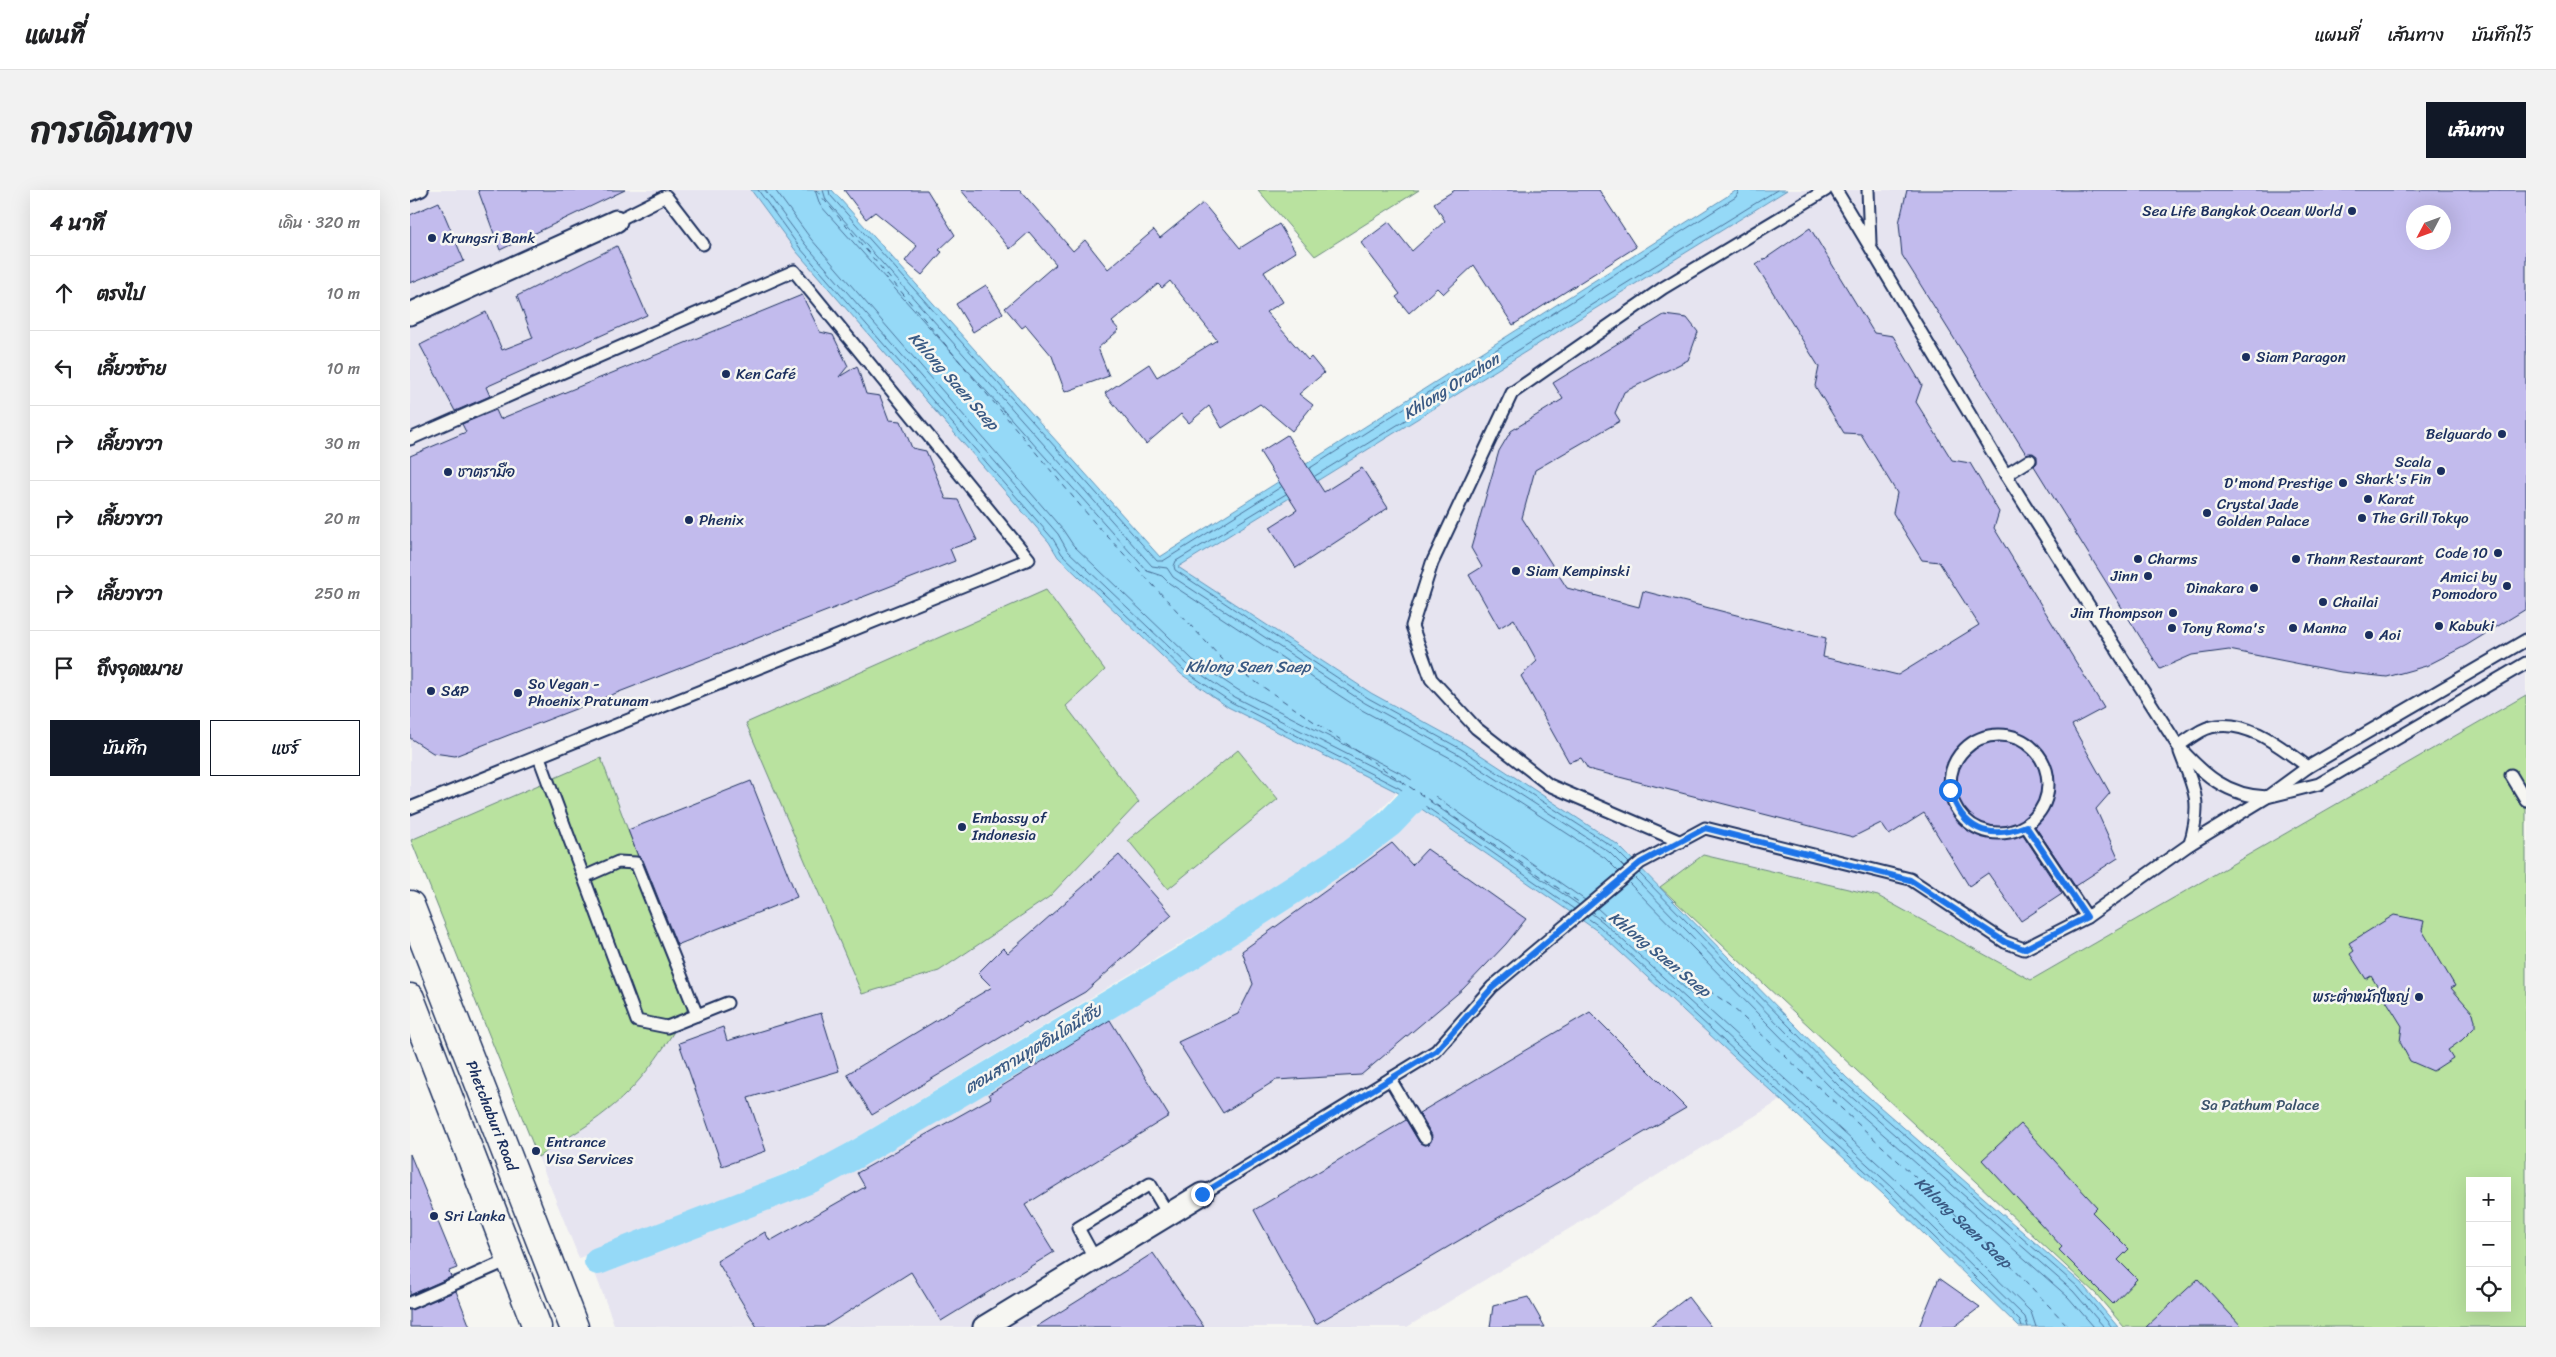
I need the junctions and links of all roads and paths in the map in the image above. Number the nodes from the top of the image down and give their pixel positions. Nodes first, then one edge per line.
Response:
1 (422, 190) edge
2 (1826, 190) edge
3 (1836, 190) edge
4 (1868, 190) edge
5 (665, 193) edge
6 (410, 195) edge
7 (616, 221) joint
8 (703, 244) dead end
9 (1870, 244) junction
10 (410, 314) edge
11 (410, 439) edge
12 (2030, 460) dead end
13 (2006, 475) junction
14 (2526, 640) edge
15 (2526, 663) edge
16 (2178, 746) junction
17 (540, 757) junction
18 (2308, 767) junction
19 (2511, 775) dead end
20 (2267, 797) junction
21 (2526, 800) edge
22 (410, 808) edge
23 (2026, 826) junction
24 (1681, 842) junction
25 (2190, 844) junction
26 (584, 877) junction
27 (410, 905) edge
28 (2087, 917) junction
29 (727, 1003) dead end
30 (411, 1004) edge
31 (696, 1015) junction
32 (1390, 1079) junction
33 (1425, 1138) dead end
34 (1202, 1194) joint
35 (1168, 1214) junction
36 (511, 1259) junction
37 (1095, 1259) junction
38 (410, 1303) edge
39 (537, 1327) edge
40 (574, 1327) edge
41 (984, 1327) edge

1 - 6 lane
2 - 24 lane
3 - 9 lane
4 - 9 lane
5 - 7 lane
5 - 8 lane
7 - 10 street
9 - 13 lane
11 - 17 lane
12 - 13 lane
13 - 16 lane
14 - 18 lane
15 - 20 lane
16 - 18 lane
16 - 20 lane
16 - 25 lane
17 - 22 lane
17 - 26 lane
18 - 20 lane
19 - 21 lane
20 - 25 lane
23 - 23 lane
23 - 28 lane
24 - 28 lane
24 - 32 lane
25 - 28 lane
26 - 31 lane
26 - 31 lane
27 - 40 main road, Phetchaburi Road
29 - 31 lane
30 - 36 main road
32 - 33 lane
32 - 34 lane
34 - 35 street
35 - 37 street
35 - 37 lane
36 - 38 lane
36 - 39 main road
37 - 41 street

